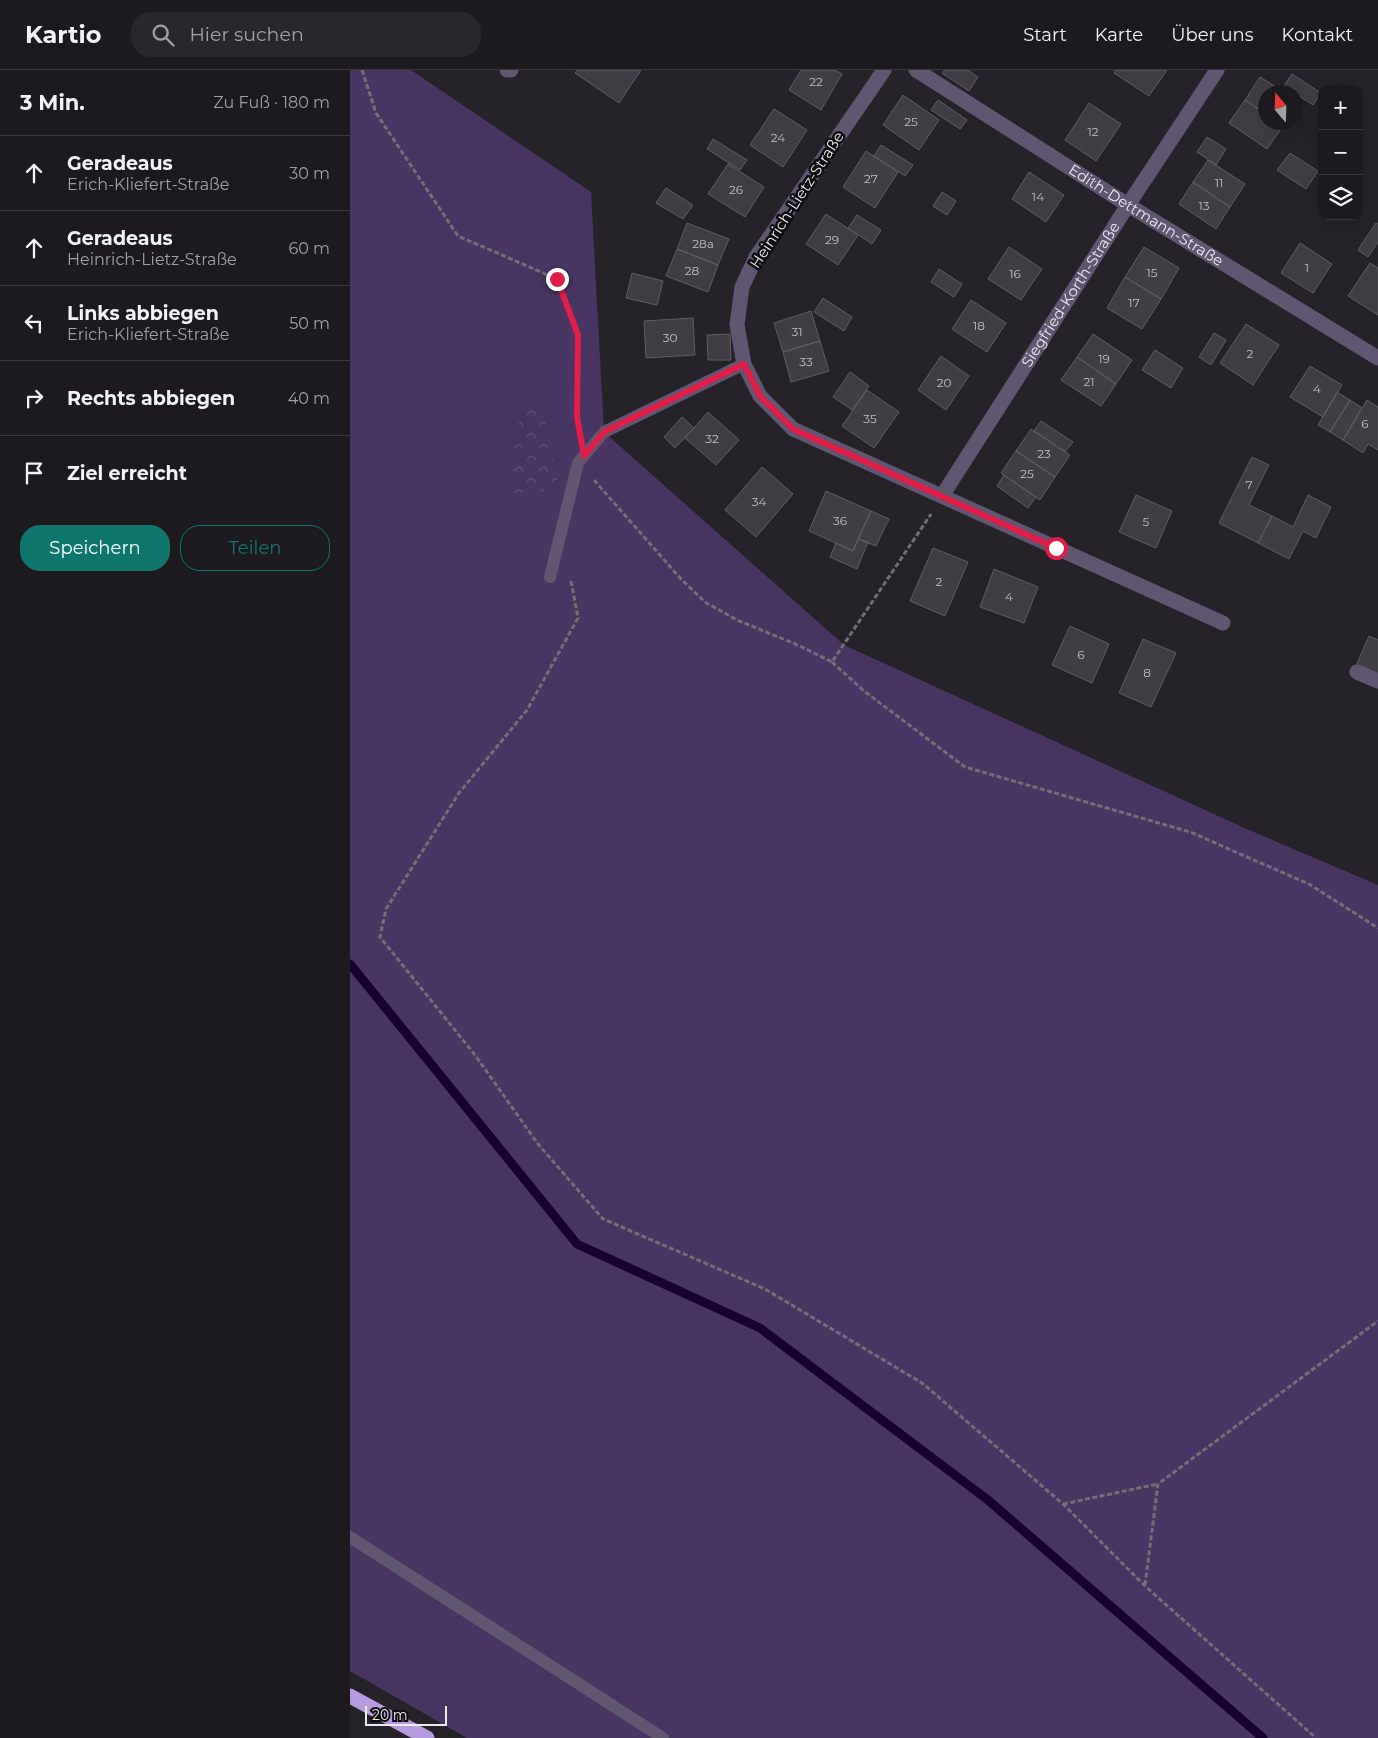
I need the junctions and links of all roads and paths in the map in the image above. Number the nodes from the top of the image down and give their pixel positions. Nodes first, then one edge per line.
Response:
1 (362, 70) edge
2 (507, 70) edge
3 (511, 70) edge
4 (884, 70) edge
5 (916, 70) edge
6 (1217, 70) edge
7 (1128, 205) junction
8 (1378, 358) edge
9 (744, 364) junction
10 (581, 460) junction
11 (942, 496) junction
12 (569, 573) dead end
13 (550, 577) dead end
14 (1223, 623) dead end
15 (832, 662) junction
16 (1357, 672) dead end
17 (1378, 681) edge
18 (1378, 928) edge
19 (1378, 1321) edge
20 (1158, 1484) junction
21 (1062, 1504) junction
22 (350, 1537) edge
23 (1144, 1586) junction
24 (350, 1696) edge
25 (427, 1738) edge
26 (663, 1738) edge
27 (1316, 1738) edge

1 - 10 path
2 - 3 street
4 - 9 street, Heinrich-Lietz-Straße
5 - 7 street, Edith-Dettmann-Straße
6 - 7 street, Siegfried-Korth-Straße
7 - 8 street, Edith-Dettmann-Straße
7 - 11 street, Siegfried-Korth-Straße
9 - 10 lane
9 - 11 street, Heinrich-Lietz-Straße
10 - 13 lane
10 - 15 path
11 - 14 street, Heinrich-Lietz-Straße
11 - 15 path
12 - 21 path
15 - 18 path
16 - 17 street
19 - 20 path
20 - 21 path
20 - 23 path
21 - 23 path
22 - 26 lane
23 - 27 path
24 - 25 highway

